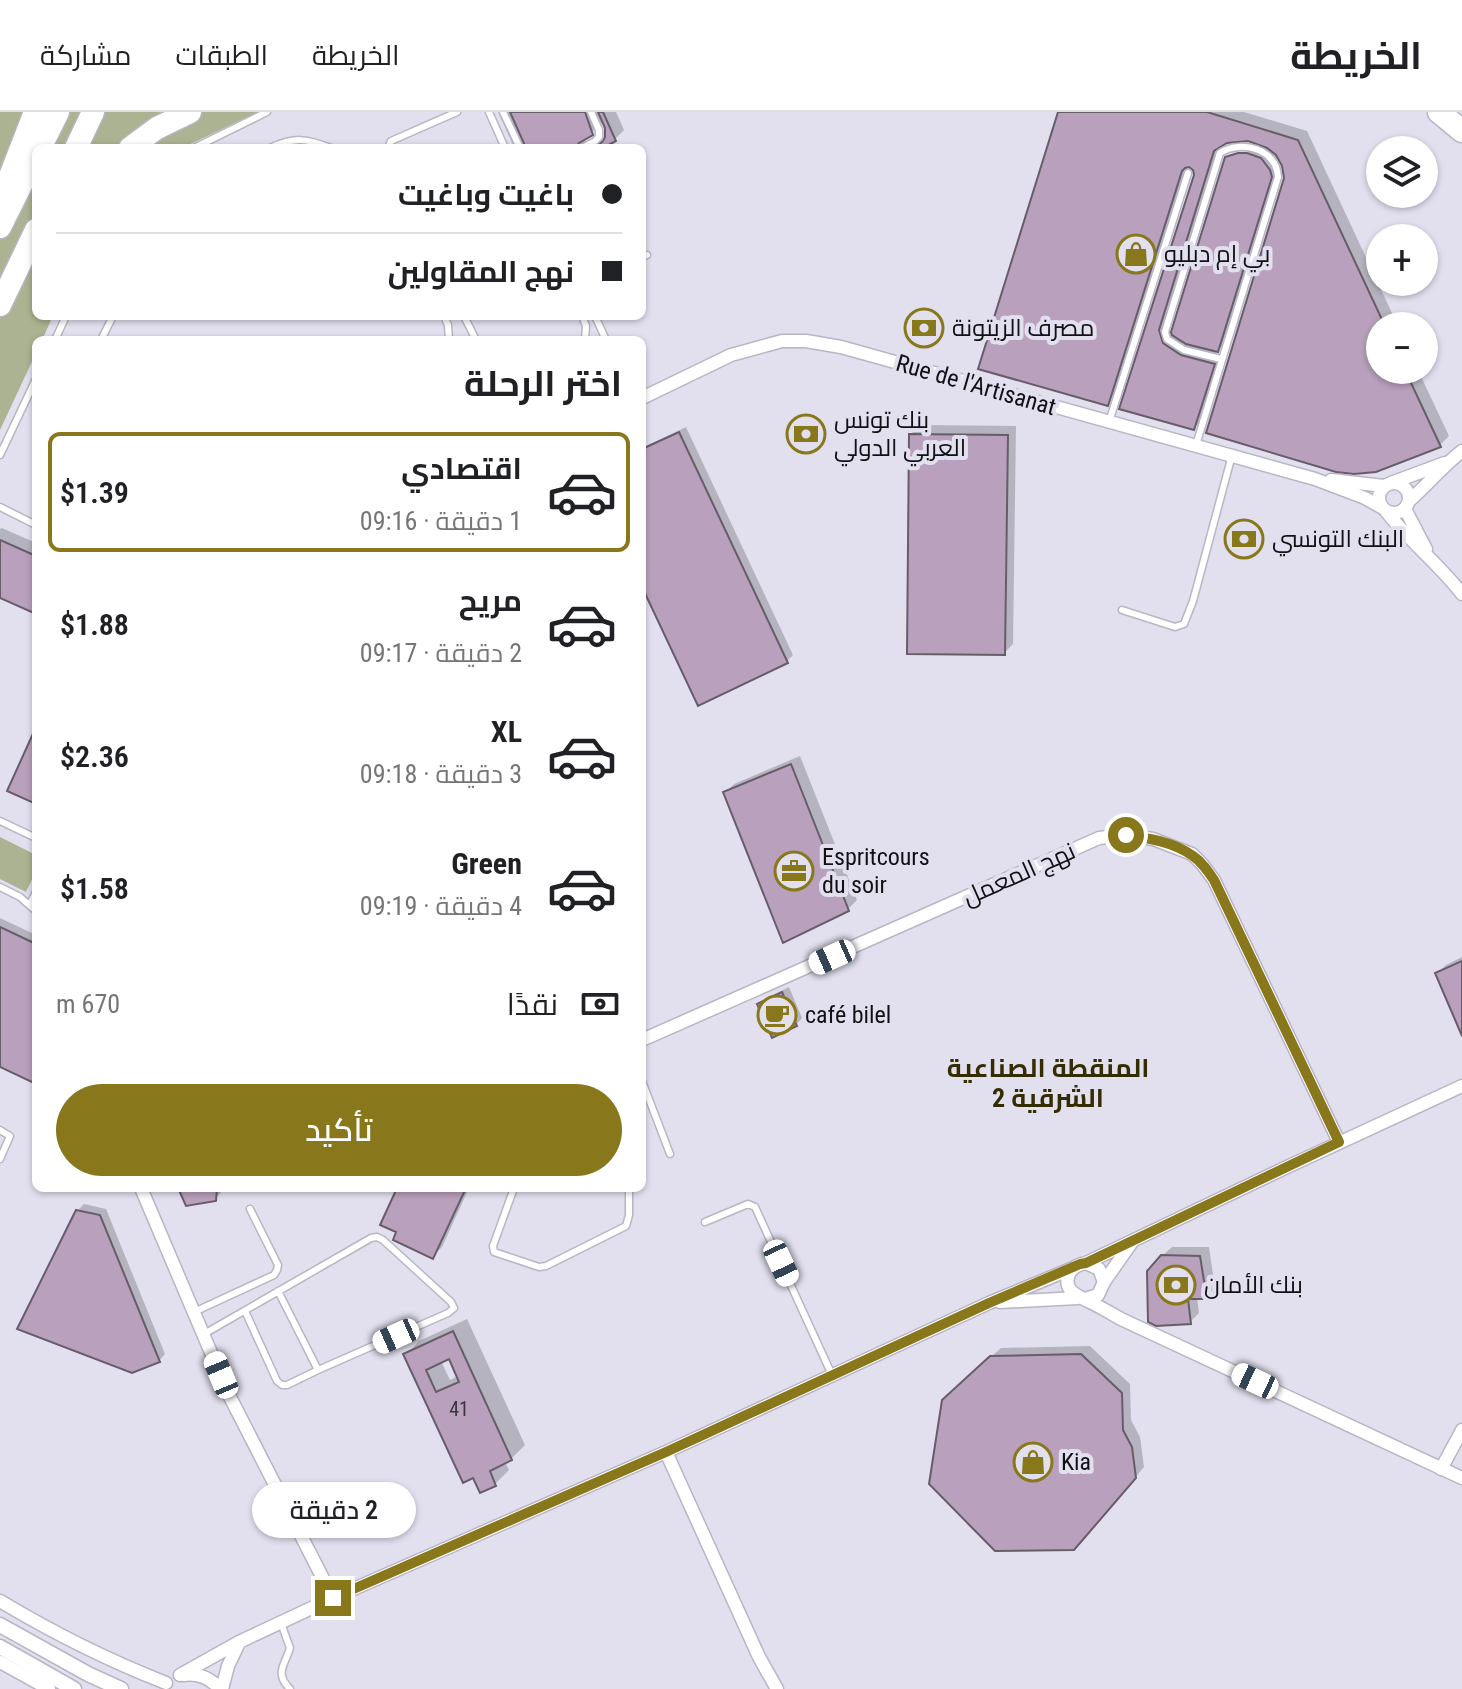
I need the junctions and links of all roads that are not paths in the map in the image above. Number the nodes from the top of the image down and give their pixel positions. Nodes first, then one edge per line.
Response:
1 (35, 112) edge
2 (58, 112) edge
3 (93, 112) edge
4 (190, 112) edge
5 (267, 112) edge
6 (457, 112) edge
7 (489, 112) edge
8 (503, 112) edge
9 (591, 112) edge
10 (1439, 112) edge
11 (1462, 131) edge
12 (42, 144) edge
13 (78, 144) edge
14 (135, 144) edge
15 (202, 144) edge
16 (280, 144) edge
17 (319, 144) edge
18 (390, 144) edge
19 (503, 144) edge
20 (518, 144) edge
21 (590, 144) edge
22 (32, 163) edge
23 (1188, 173) dead end
24 (0, 202) edge
25 (0, 227) edge
26 (32, 238) edge
27 (32, 270) edge
28 (0, 305) edge
29 (0, 322) edge
30 (1221, 359) junction
31 (32, 387) edge
32 (646, 396) edge
33 (1109, 422) junction
34 (1196, 445) junction
35 (1462, 451) edge
36 (0, 455) edge
37 (1232, 455) junction
38 (1448, 461) junction
39 (1315, 479) junction
40 (1387, 485) junction
41 (1407, 505) junction
42 (0, 507) edge
43 (1384, 509) junction
44 (32, 523) edge
45 (1433, 563) junction
46 (1462, 594) edge
47 (1122, 610) dead end
48 (0, 821) edge
49 (32, 836) edge
50 (0, 887) edge
51 (32, 900) edge
52 (30, 904) junction
53 (32, 906) edge
54 (646, 1038) edge
55 (1462, 1086) edge
56 (646, 1091) edge
57 (0, 1130) edge
58 (1339, 1142) junction
59 (670, 1154) dead end
60 (0, 1159) edge
61 (143, 1192) edge
62 (513, 1192) edge
63 (629, 1192) edge
64 (250, 1209) dead end
65 (705, 1222) dead end
66 (1134, 1239) junction
67 (1086, 1263) junction
68 (1073, 1268) junction
69 (1103, 1285) junction
70 (278, 1291) junction
71 (1082, 1299) junction
72 (989, 1303) junction
73 (245, 1311) junction
74 (194, 1312) junction
75 (1121, 1319) junction
76 (204, 1334) junction
77 (318, 1370) junction
78 (832, 1375) junction
79 (1462, 1430) edge
80 (666, 1452) junction
81 (1441, 1469) junction
82 (1462, 1478) edge
83 (333, 1598) junction
84 (0, 1601) edge
85 (281, 1623) junction
86 (0, 1625) edge
87 (239, 1642) junction
88 (0, 1647) edge
89 (0, 1662) edge
90 (180, 1675) junction
91 (164, 1686) edge
92 (49, 1689) edge
93 (74, 1689) edge
94 (121, 1689) edge
95 (221, 1689) edge
96 (290, 1689) edge
97 (777, 1689) edge

1 - 24 highway
2 - 12 highway
3 - 13 highway
4 - 14 highway
5 - 15 lane
6 - 18 lane
7 - 19 lane
8 - 20 lane
9 - 21 lane
10 - 11 highway
16 - 17 lane
22 - 25 highway
23 - 33 lane
26 - 28 highway
27 - 29 highway
30 - 30 lane
30 - 34 lane
31 - 36 lane
32 - 33 street, Rue de l'Artisanat
33 - 34 street, Rue de l'Artisanat
34 - 37 street, Rue de l'Artisanat
35 - 38 street
37 - 39 street, Rue de l'Artisanat
37 - 47 lane
38 - 40 street
38 - 41 street
39 - 40 street, Rue de l'Artisanat
39 - 43 street, Rue de l'Artisanat
40 - 41 street
40 - 43 street
41 - 43 street
41 - 45 street, Rue de l'Artisanat
42 - 44 lane
43 - 45 street, Rue de l'Artisanat
45 - 46 street, Rue de l'Artisanat
48 - 49 lane
50 - 52 lane
51 - 52 lane
52 - 53 lane
54 - 58 street, نهج المعمل
55 - 58 street
56 - 59 lane
57 - 60 lane
58 - 66 street
61 - 74 street
62 - 63 lane
64 - 74 lane
65 - 78 lane
66 - 67 street
66 - 69 street
67 - 68 street
67 - 69 street
68 - 71 street
68 - 72 street
69 - 71 street
69 - 75 street
70 - 73 lane
70 - 77 lane
70 - 77 lane
71 - 72 street
71 - 75 street
72 - 78 street
73 - 76 lane
73 - 77 lane
74 - 76 street
75 - 81 street
76 - 83 street
78 - 80 street
79 - 81 street
80 - 83 street
80 - 97 street
81 - 82 street
83 - 85 street
84 - 91 street
85 - 87 street
85 - 96 lane
86 - 94 street
87 - 90 street
87 - 95 street
88 - 93 street
89 - 92 street
90 - 91 street
90 - 95 street

